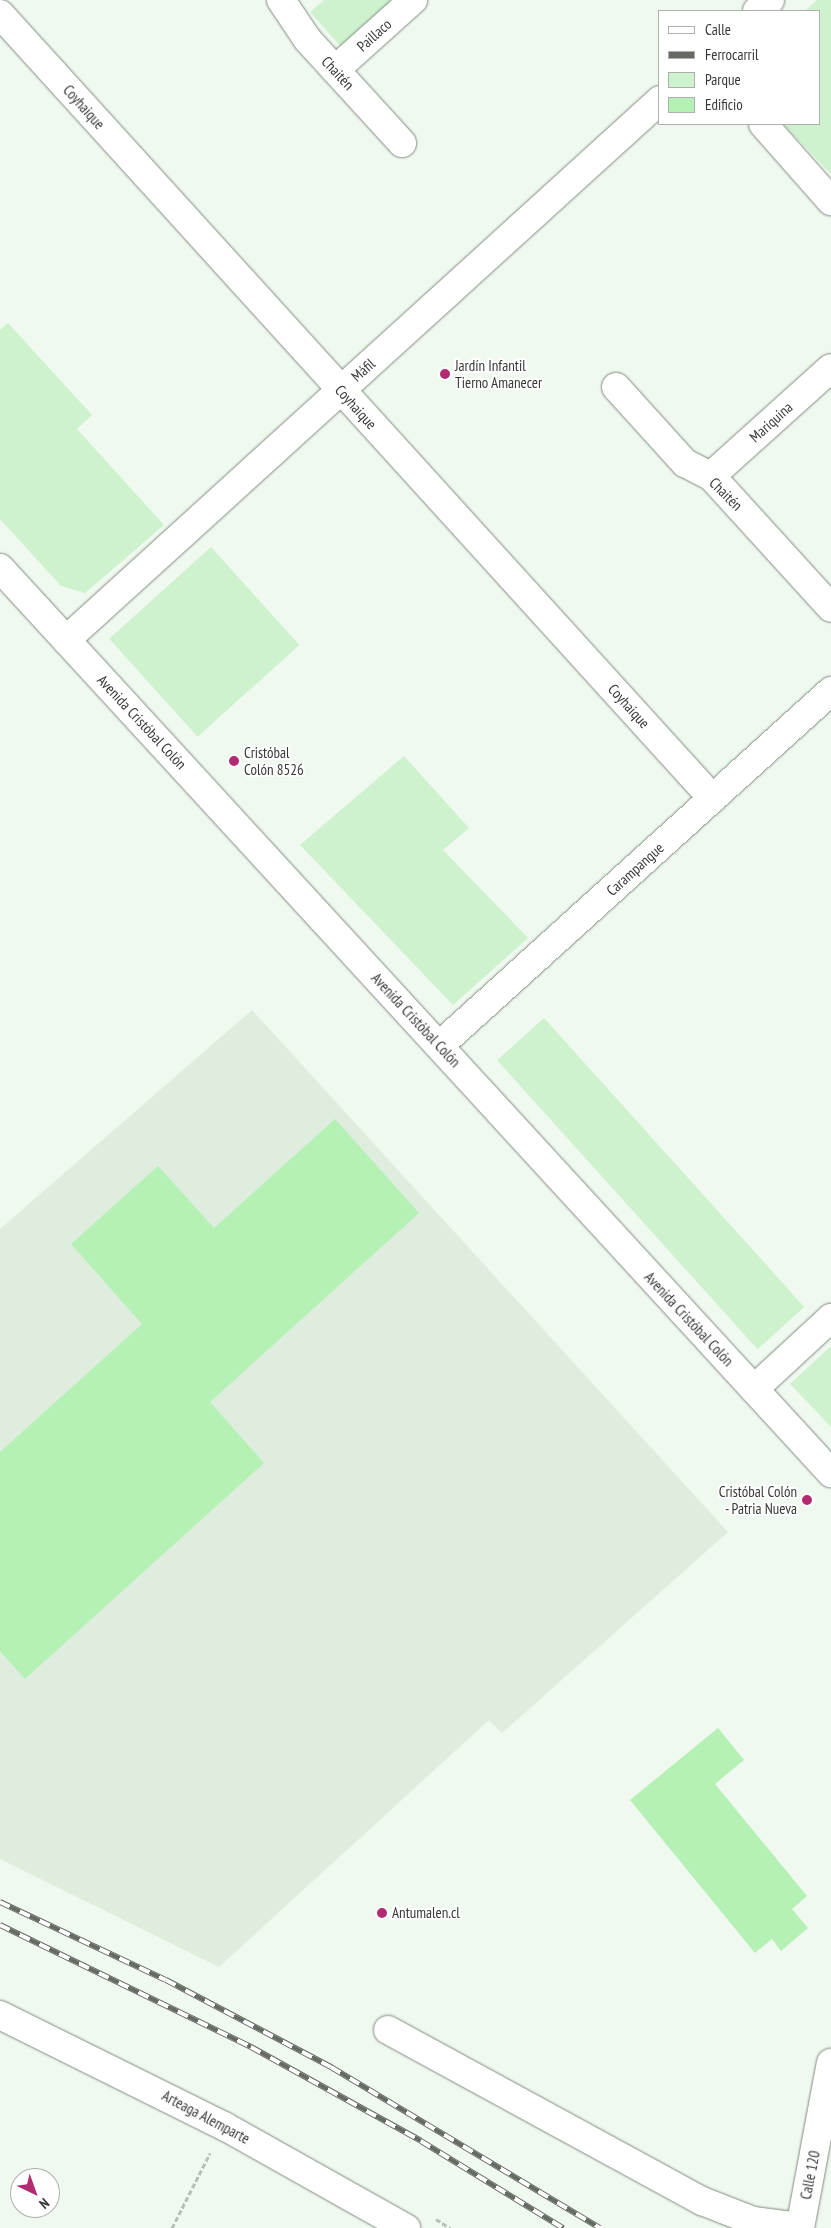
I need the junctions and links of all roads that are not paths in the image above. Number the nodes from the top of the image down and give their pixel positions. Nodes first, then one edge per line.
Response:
1 (412, 0) edge
2 (770, 0) edge
3 (290, 3) edge
4 (759, 10) edge
5 (0, 14) edge
6 (335, 70) junction
7 (658, 102) edge
8 (763, 125) edge
9 (402, 143) dead end
10 (831, 201) edge
11 (831, 368) edge
12 (616, 387) dead end
13 (341, 390) junction
14 (712, 476) junction
15 (0, 568) edge
16 (831, 608) edge
17 (66, 640) junction
18 (829, 696) edge
19 (712, 799) junction
20 (439, 1046) junction
21 (831, 1318) edge
22 (754, 1389) junction
23 (831, 1473) edge
24 (0, 2015) edge
25 (388, 2030) dead end
26 (831, 2063) edge
27 (406, 2228) edge
28 (800, 2228) edge

1 - 6 street, Paillaco
2 - 4 street
3 - 6 street, Chaitén
5 - 13 street, Coyhaique
6 - 9 street, Chaitén
7 - 13 street, Máfil
8 - 10 street
11 - 14 street, Mariquina
12 - 14 street, Chaitén
13 - 17 street, Máfil
13 - 19 street, Coyhaique
14 - 16 street, Chaitén
15 - 17 street, Avenida Cristóbal Colón
17 - 20 street, Avenida Cristóbal Colón
18 - 19 street, Carampangue
19 - 20 street, Carampangue
20 - 22 street, Avenida Cristóbal Colón
21 - 22 street
22 - 23 street, Avenida Cristóbal Colón
24 - 27 street, Arteaga Alemparte
25 - 28 street
26 - 28 street, Calle 120

